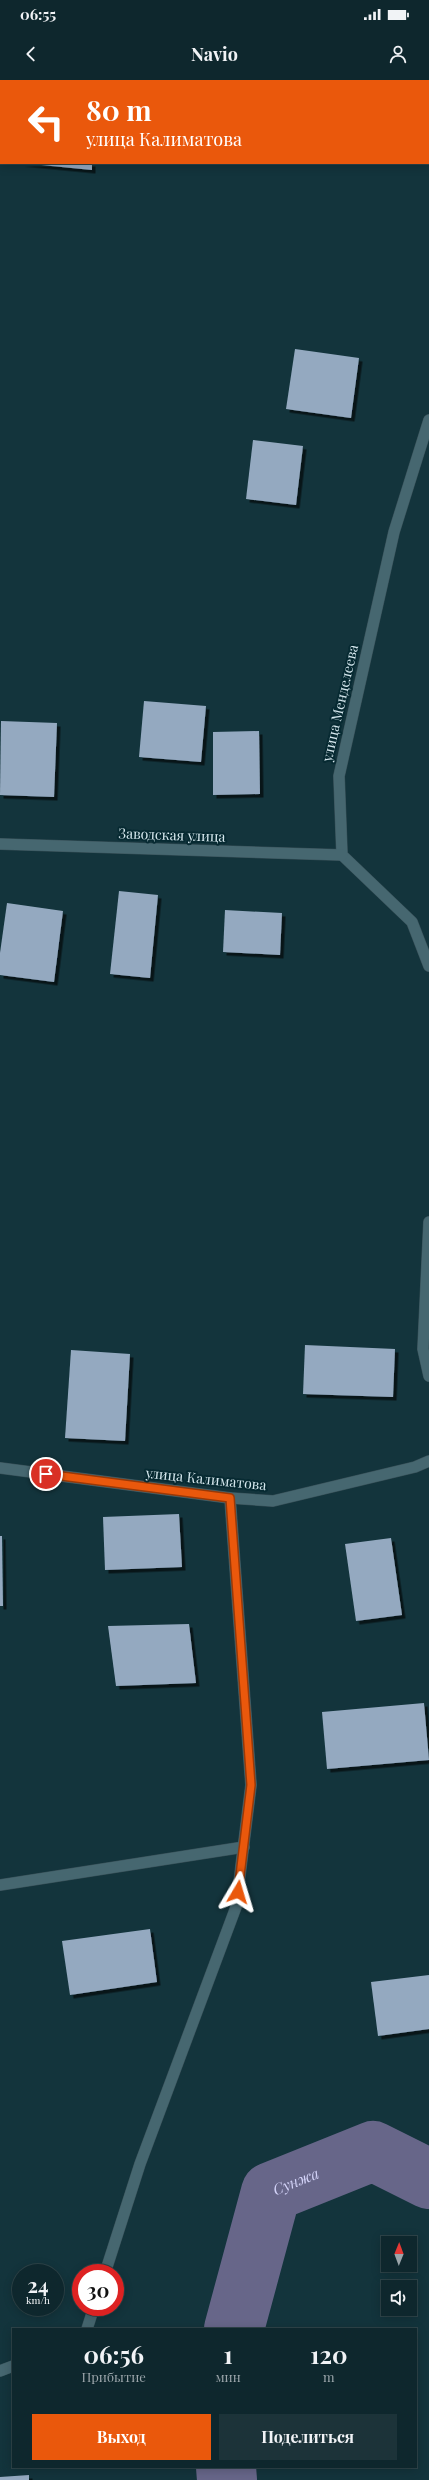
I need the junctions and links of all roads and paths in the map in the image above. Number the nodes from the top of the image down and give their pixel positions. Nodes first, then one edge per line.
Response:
1 (429, 420) edge
2 (0, 844) edge
3 (342, 855) junction
4 (429, 966) edge
5 (429, 1222) edge
6 (429, 1376) edge
7 (429, 1461) edge
8 (0, 1468) edge
9 (230, 1498) junction
10 (244, 1847) junction
11 (0, 1885) edge
12 (108, 2264) edge
13 (91, 2316) edge
14 (87, 2328) edge
15 (12, 2366) edge
16 (0, 2371) edge

1 - 3 street, улица Менделеева
2 - 3 street, Заводская улица
3 - 4 street
5 - 6 street
7 - 9 street, улица Калиматова
8 - 9 street, улица Калиматова
9 - 10 street
10 - 11 street
10 - 12 street
13 - 14 street
15 - 16 street

